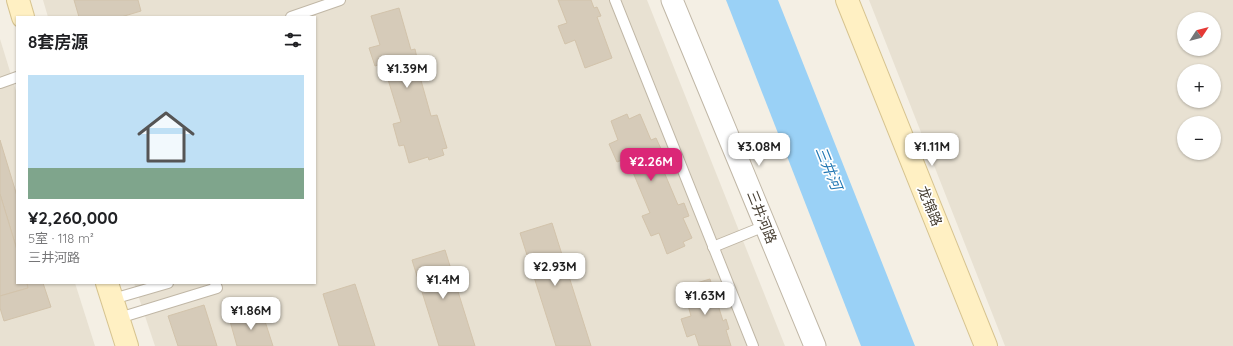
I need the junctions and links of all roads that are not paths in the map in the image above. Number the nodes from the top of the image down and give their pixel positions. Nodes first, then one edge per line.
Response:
1 (18, 0) edge
2 (340, 0) edge
3 (615, 0) edge
4 (672, 0) edge
5 (833, 0) edge
6 (847, 0) edge
7 (23, 16) edge
8 (294, 16) edge
9 (16, 77) edge
10 (0, 83) edge
11 (766, 226) junction
12 (713, 247) junction
13 (165, 284) edge
14 (216, 286) edge
15 (113, 300) edge
16 (127, 346) edge
17 (753, 346) edge
18 (815, 346) edge
19 (970, 346) edge
20 (986, 346) edge

1 - 7 main road
2 - 8 lane
3 - 12 lane
4 - 11 street, 三井河路
5 - 19 main road, 龙锦路
6 - 20 main road, 龙锦路
9 - 10 lane
11 - 12 lane
11 - 18 street, 三井河路
12 - 17 lane
13 - 15 lane
14 - 15 lane
15 - 16 main road

